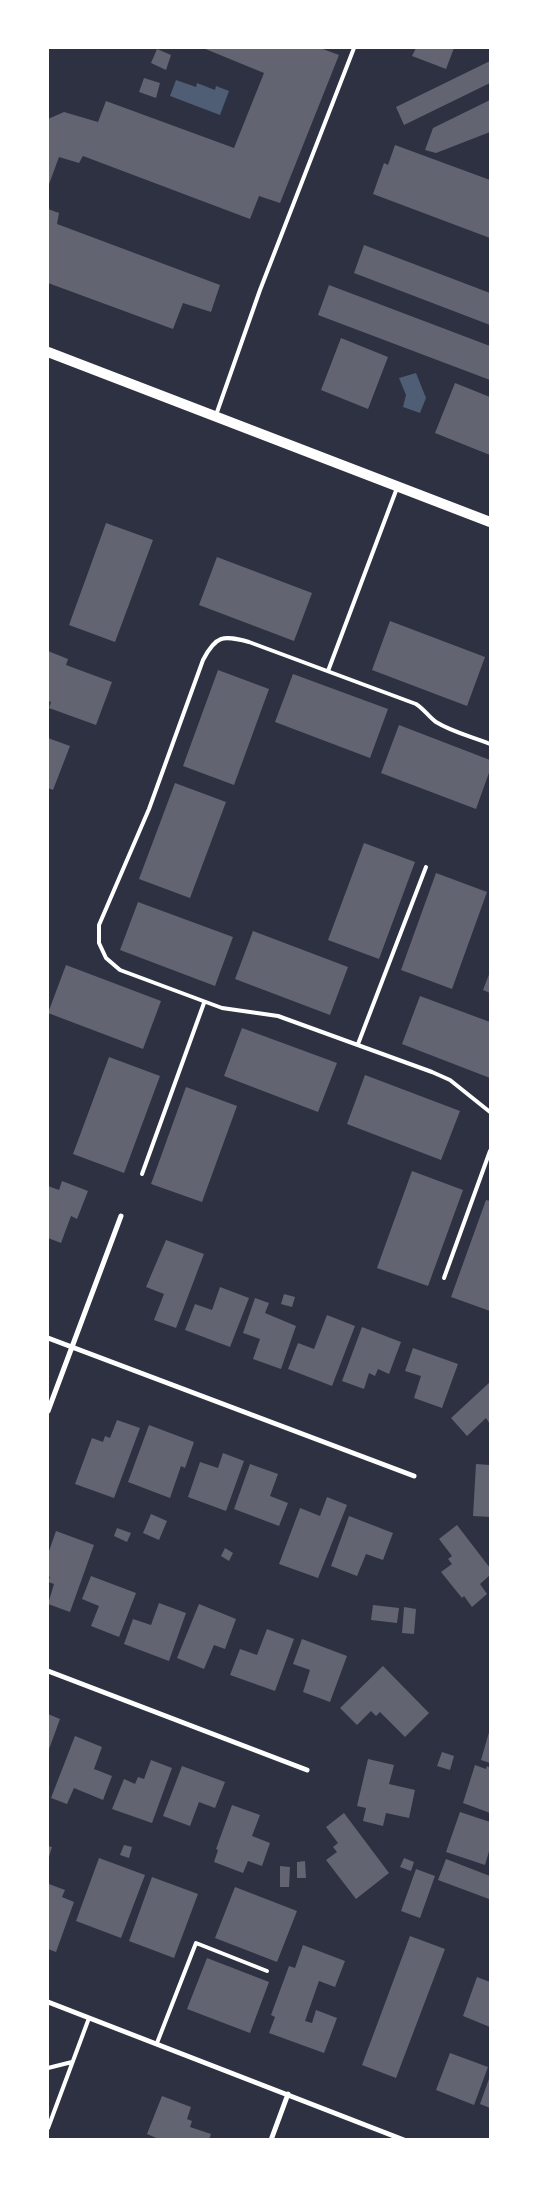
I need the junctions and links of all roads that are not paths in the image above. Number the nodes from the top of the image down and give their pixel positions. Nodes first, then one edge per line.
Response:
1 (354, 48) edge
2 (48, 352) edge
3 (216, 417) junction
4 (398, 486) junction
5 (490, 522) edge
6 (328, 671) junction
7 (490, 744) edge
8 (426, 867) dead end
9 (204, 1003) junction
10 (358, 1044) junction
11 (490, 1112) edge
12 (490, 1151) edge
13 (142, 1174) dead end
14 (121, 1216) dead end
15 (444, 1278) dead end
16 (48, 1338) edge
17 (72, 1347) junction
18 (48, 1411) edge
19 (414, 1476) dead end
20 (48, 1671) edge
21 (307, 1770) dead end
22 (267, 1971) dead end
23 (48, 2002) edge
24 (89, 2018) junction
25 (157, 2043) junction
26 (72, 2062) junction
27 (48, 2068) edge
28 (288, 2094) junction
29 (48, 2128) edge
30 (271, 2140) edge
31 (404, 2140) edge

1 - 3 lane
2 - 3 main road
3 - 4 main road
4 - 5 main road
4 - 6 lane
6 - 7 lane
6 - 9 lane
8 - 10 lane
9 - 10 lane
9 - 13 lane
10 - 11 lane
12 - 15 lane
14 - 17 street
16 - 17 street
17 - 18 street
17 - 19 street
20 - 21 street
22 - 25 lane
23 - 24 street
24 - 25 street
24 - 26 lane
25 - 28 street
26 - 27 lane
26 - 29 lane
28 - 30 street
28 - 31 street

